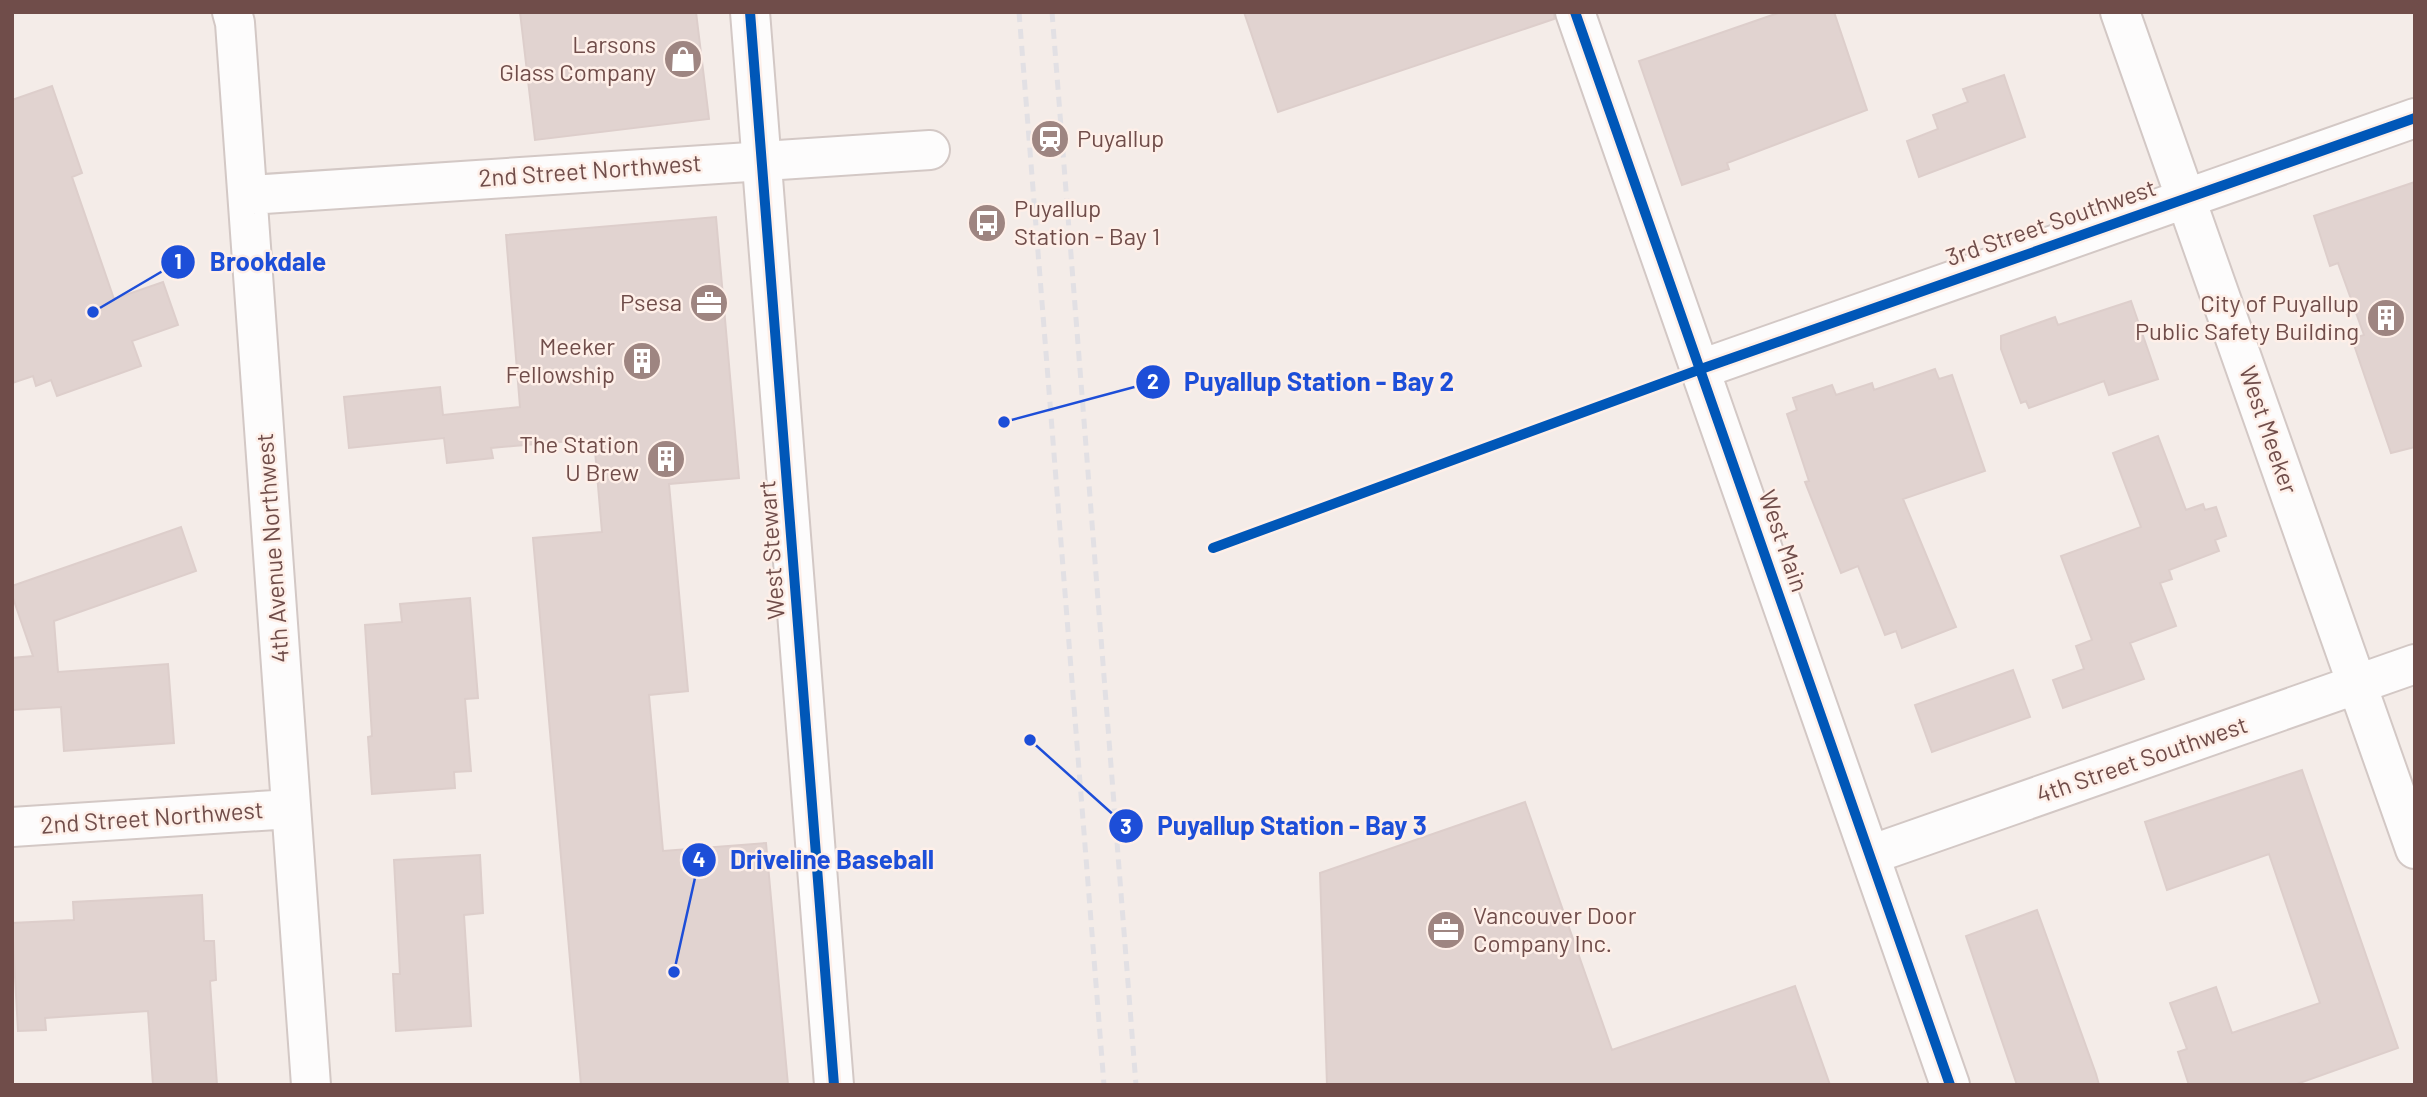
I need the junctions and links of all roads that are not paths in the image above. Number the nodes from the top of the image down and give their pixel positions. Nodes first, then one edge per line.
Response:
1 (232, 12) edge
2 (750, 12) edge
3 (1575, 12) edge
4 (2120, 12) edge
5 (2415, 118) edge
6 (930, 150) dead end
7 (764, 159) junction
8 (249, 195) junction
9 (2186, 198) junction
10 (1701, 369) junction
11 (2415, 664) edge
12 (2356, 685) junction
13 (291, 809) junction
14 (12, 827) edge
15 (2415, 849) edge
16 (1870, 856) junction
17 (310, 1085) edge
18 (834, 1085) edge
19 (1950, 1085) edge

1 - 8 street, 4th Avenue Northwest
2 - 7 street, West Stewart
3 - 10 street, West Main
4 - 9 street, West Meeker
5 - 9 street, 3rd Street Southwest
6 - 7 street, 2nd Street Northwest
7 - 8 street, 2nd Street Northwest
7 - 18 street, West Stewart
8 - 13 street, 4th Avenue Northwest
9 - 10 street, 3rd Street Southwest
9 - 12 street, West Meeker
10 - 16 street, West Main
11 - 12 street, 4th Street Southwest
12 - 15 street, West Meeker
12 - 16 street, 4th Street Southwest
13 - 14 street, 2nd Street Northwest
13 - 17 street, 4th Avenue Northwest
16 - 19 street, West Main

